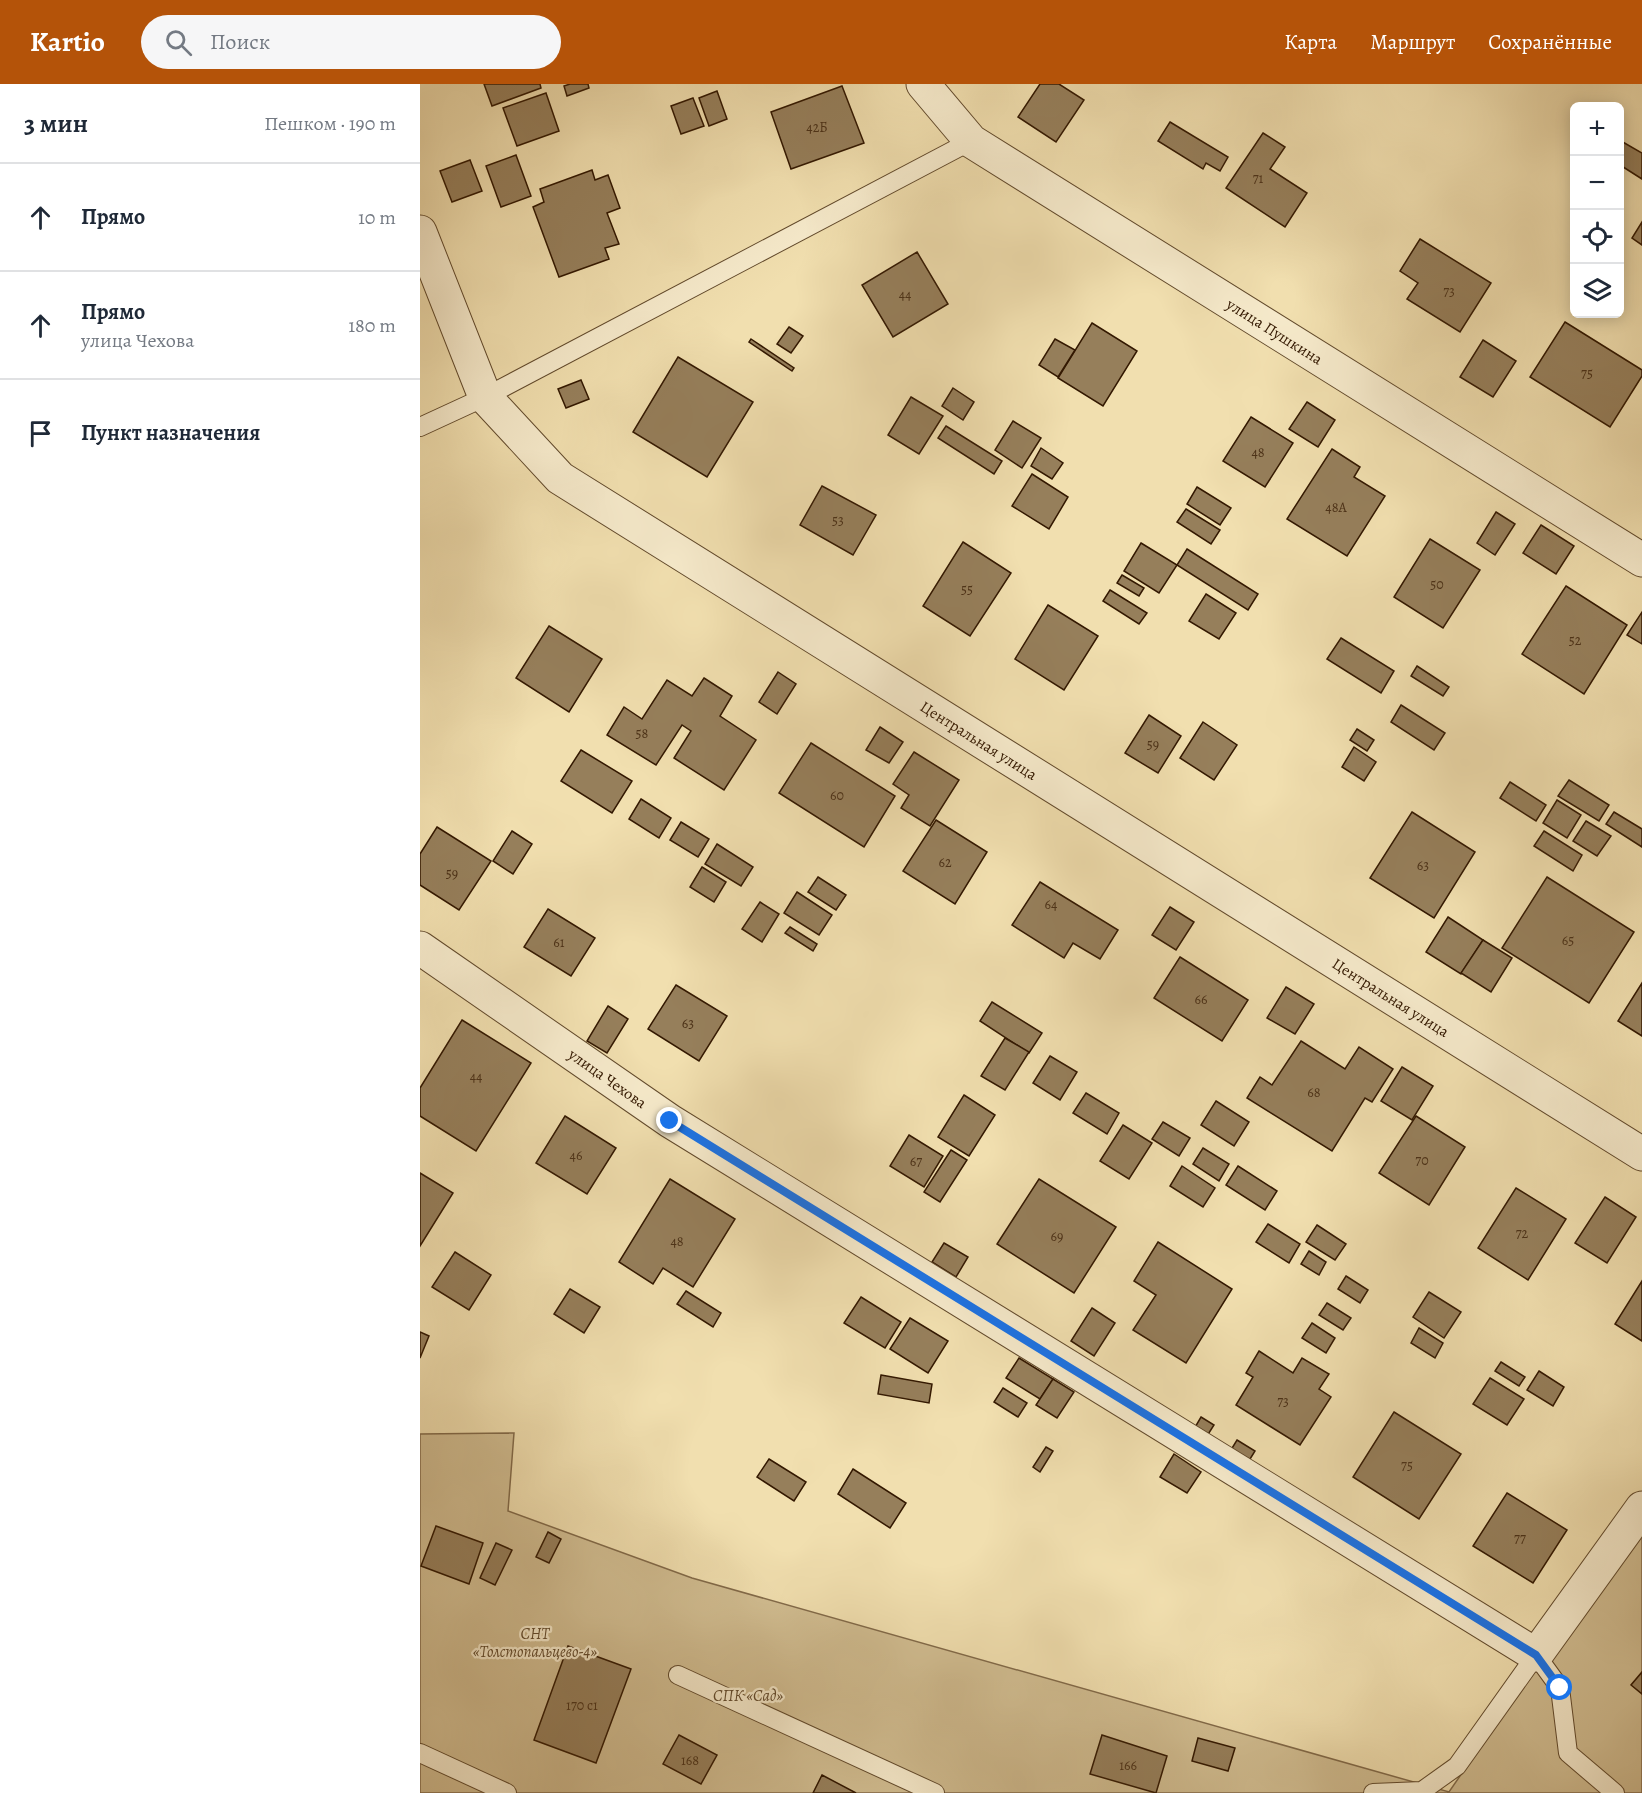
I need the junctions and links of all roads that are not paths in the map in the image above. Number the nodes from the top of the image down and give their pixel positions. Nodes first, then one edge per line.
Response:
1 (923, 84) edge
2 (971, 141) junction
3 (420, 232) edge
4 (485, 396) junction
5 (420, 427) edge
6 (1642, 560) edge
7 (420, 948) edge
8 (1642, 1154) edge
9 (1642, 1508) edge
10 (1536, 1655) junction
11 (678, 1675) dead end
12 (420, 1753) edge
13 (507, 1793) edge
14 (935, 1793) edge
15 (1373, 1793) edge
16 (1615, 1793) edge

1 - 2 street, улица Пушкина
2 - 4 lane
2 - 6 street, улица Пушкина
3 - 4 street, Центральная улица
4 - 5 lane
4 - 8 street, Центральная улица
7 - 10 street, улица Чехова
9 - 10 street
10 - 15 lane
10 - 16 lane
11 - 14 lane
12 - 13 lane

